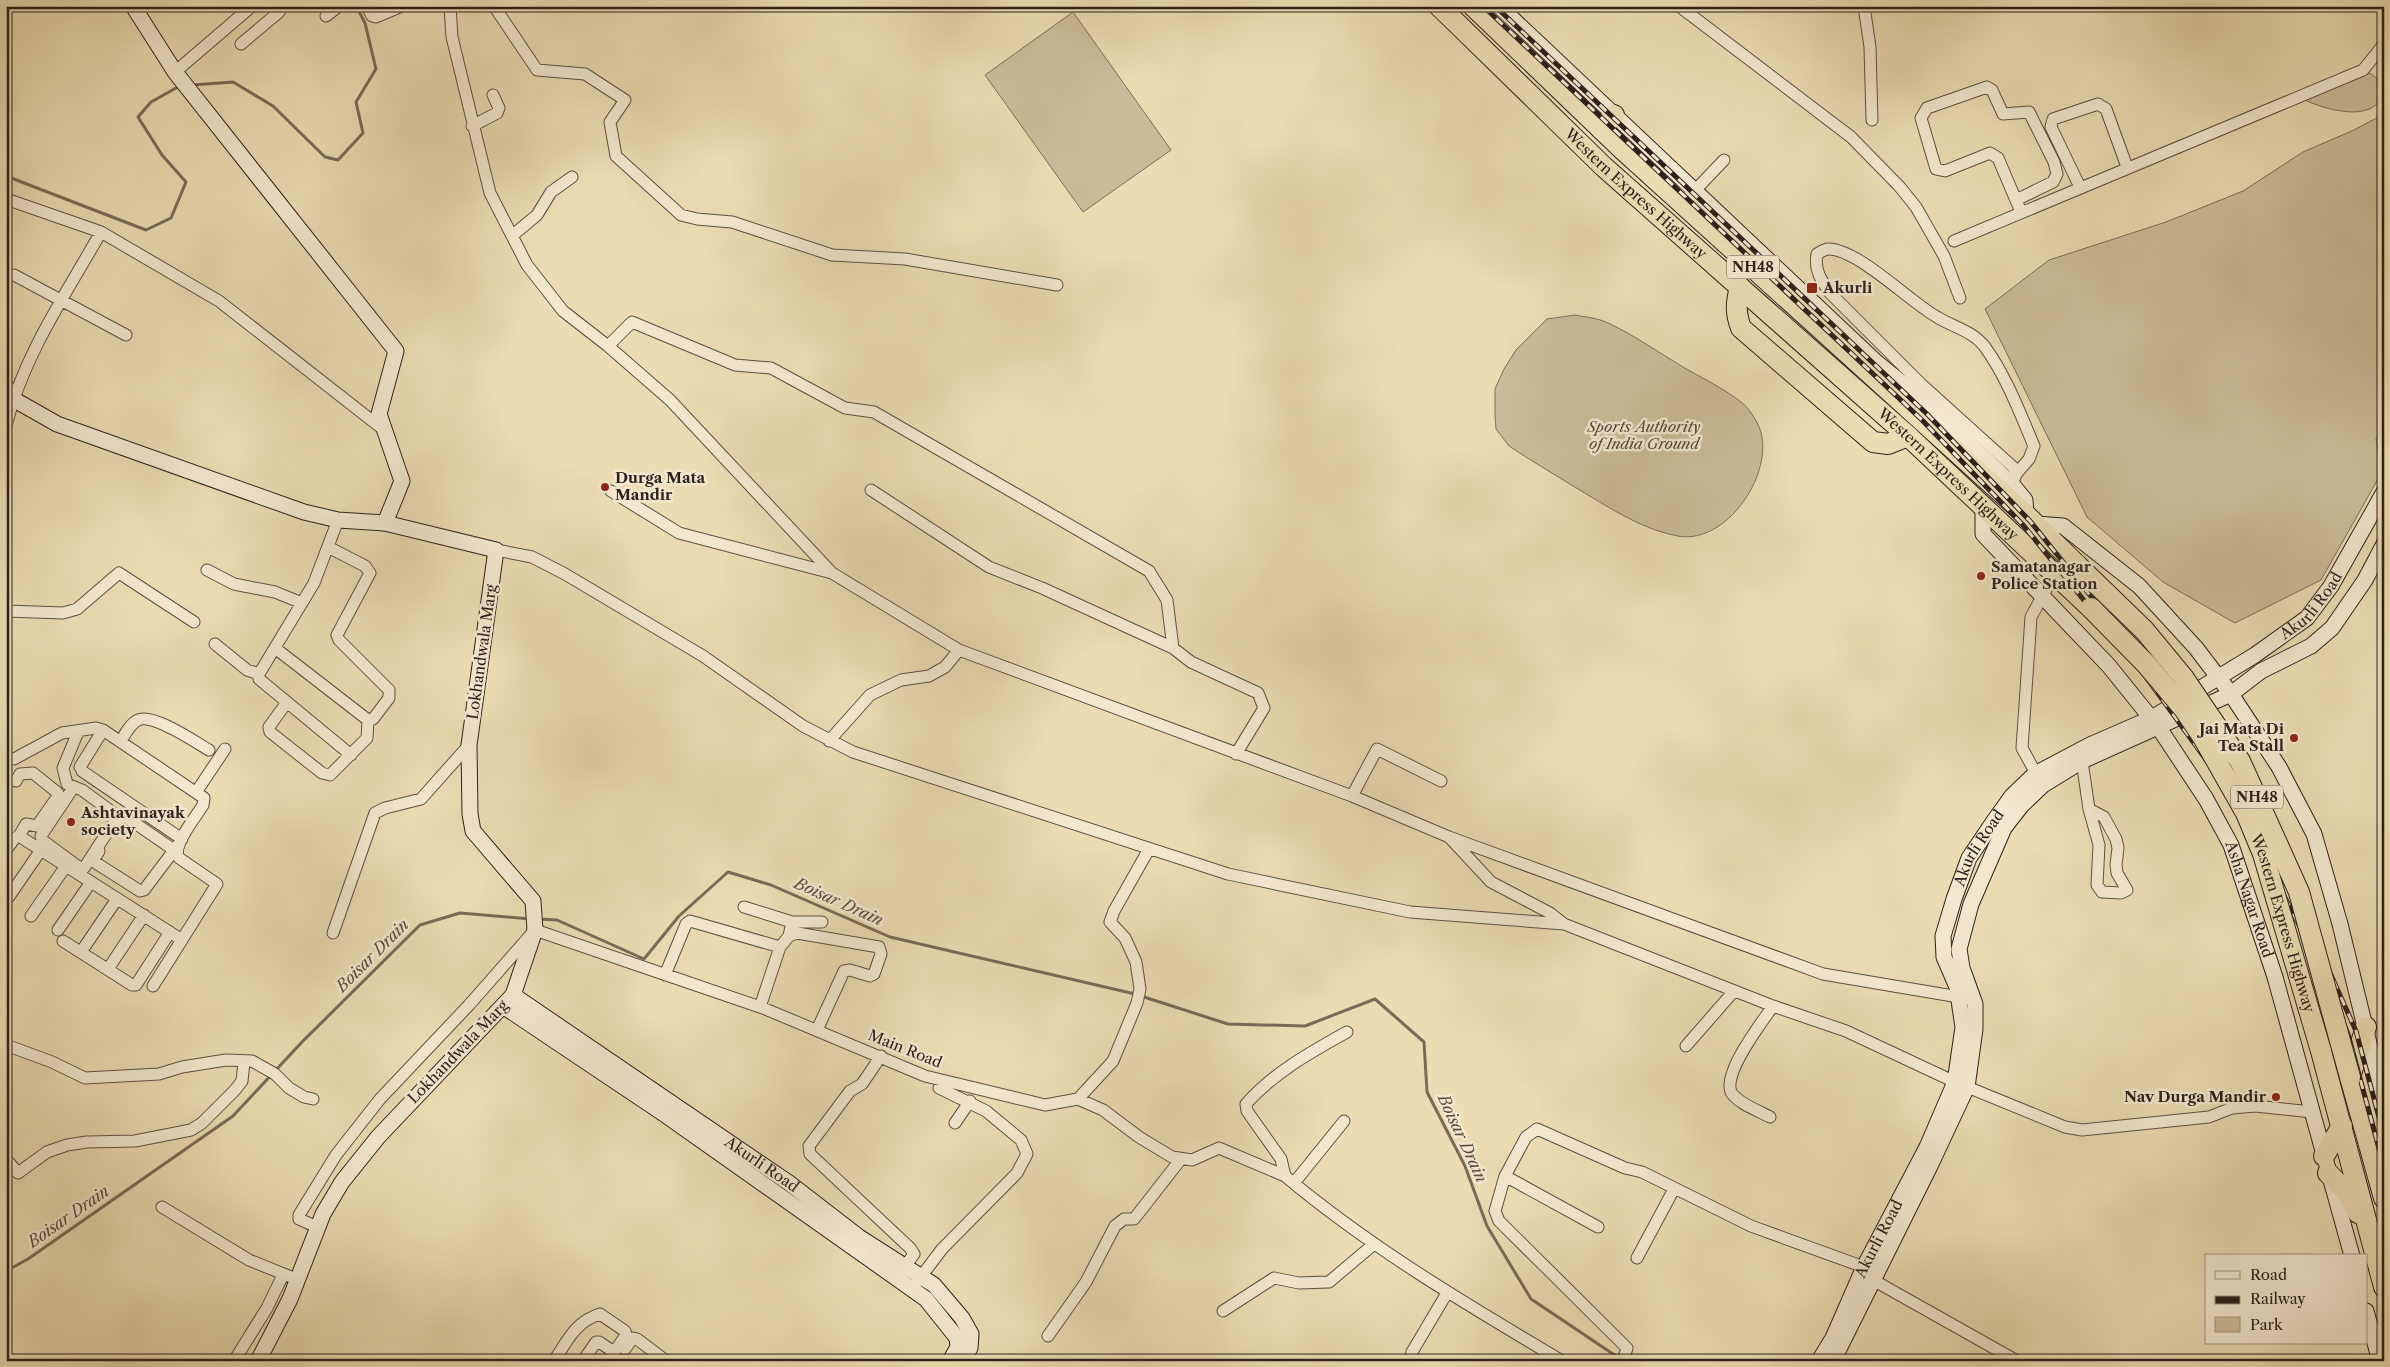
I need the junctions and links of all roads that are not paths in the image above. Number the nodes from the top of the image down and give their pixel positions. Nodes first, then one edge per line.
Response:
1 (133, 6) edge
2 (252, 6) edge
3 (278, 6) edge
4 (339, 6) edge
5 (367, 6) edge
6 (402, 6) edge
7 (450, 6) edge
8 (494, 6) edge
9 (1439, 6) edge
10 (1472, 6) edge
11 (1499, 6) edge
12 (1679, 6) edge
13 (1864, 6) edge
14 (326, 16) dead end
15 (241, 44) dead end
16 (2384, 44) edge
17 (175, 72) junction
18 (493, 95) dead end
19 (1872, 120) dead end
20 (1608, 122) junction
21 (472, 126) junction
22 (1724, 160) dead end
23 (2127, 167) junction
24 (572, 177) dead end
25 (2080, 187) junction
26 (1689, 197) junction
27 (6, 199) edge
28 (2016, 200) junction
29 (2021, 212) junction
30 (101, 232) junction
31 (513, 235) junction
32 (1954, 241) dead end
33 (14, 275) dead end
34 (1057, 286) dead end
35 (1740, 287) junction
36 (1960, 298) dead end
37 (62, 300) junction
38 (126, 335) dead end
39 (608, 346) junction
40 (1836, 372) junction
41 (1916, 387) junction
42 (10, 393) edge
43 (1816, 394) junction
44 (6, 426) edge
45 (384, 430) junction
46 (1908, 436) junction
47 (2011, 484) junction
48 (870, 490) dead end
49 (611, 491) dead end
50 (2384, 492) edge
51 (1983, 507) junction
52 (338, 520) junction
53 (2031, 520) junction
54 (385, 524) junction
55 (2384, 544) edge
56 (328, 547) junction
57 (496, 550) junction
58 (207, 570) dead end
59 (832, 573) junction
60 (2055, 573) junction
61 (2043, 595) junction
62 (302, 603) junction
63 (6, 612) edge
64 (194, 622) dead end
65 (215, 644) dead end
66 (275, 648) junction
67 (1173, 648) junction
68 (959, 650) junction
69 (259, 674) junction
70 (2218, 676) junction
71 (2231, 694) junction
72 (287, 702) junction
73 (368, 720) junction
74 (2156, 723) junction
75 (103, 730) junction
76 (78, 732) junction
77 (121, 741) junction
78 (828, 741) junction
79 (468, 745) junction
80 (225, 749) dead end
81 (209, 750) dead end
82 (1236, 754) junction
83 (351, 755) junction
84 (6, 757) edge
85 (2082, 761) junction
86 (2039, 779) junction
87 (1441, 780) dead end
88 (16, 781) dead end
89 (69, 784) junction
90 (197, 791) junction
91 (58, 793) junction
92 (1352, 796) junction
93 (2089, 809) junction
94 (19, 836) junction
95 (1449, 837) junction
96 (178, 844) junction
97 (1149, 849) junction
98 (6, 850) edge
99 (41, 850) junction
100 (66, 866) junction
101 (91, 882) junction
102 (8, 898) dead end
103 (118, 898) junction
104 (744, 907) dead end
105 (144, 915) junction
106 (31, 916) dead end
107 (792, 922) junction
108 (822, 922) dead end
109 (535, 923) junction
110 (1564, 924) junction
111 (170, 932) junction
112 (333, 933) dead end
113 (789, 936) junction
114 (182, 940) junction
115 (780, 947) junction
116 (81, 952) junction
117 (108, 969) junction
118 (665, 975) junction
119 (154, 986) dead end
120 (1734, 991) junction
121 (1959, 997) junction
122 (508, 1000) junction
123 (1773, 1006) junction
124 (760, 1007) junction
125 (2366, 1027) junction
126 (817, 1030) junction
127 (1347, 1032) dead end
128 (6, 1045) edge
129 (1686, 1046) dead end
130 (881, 1056) junction
131 (248, 1062) junction
132 (2350, 1077) junction
133 (1961, 1084) junction
134 (939, 1088) dead end
135 (313, 1099) dead end
136 (1078, 1099) junction
137 (970, 1101) junction
138 (2384, 1105) edge
139 (2312, 1112) junction
140 (1770, 1117) dead end
141 (1344, 1121) dead end
142 (955, 1123) dead end
143 (2342, 1126) junction
144 (6, 1159) edge
145 (1181, 1159) junction
146 (2326, 1164) junction
147 (2379, 1165) edge
148 (1505, 1176) junction
149 (1290, 1180) junction
150 (1674, 1189) junction
151 (2384, 1198) edge
152 (162, 1207) dead end
153 (317, 1227) junction
154 (1598, 1227) dead end
155 (2370, 1234) junction
156 (1374, 1244) junction
157 (2351, 1254) edge
158 (1638, 1258) dead end
159 (901, 1272) junction
160 (1869, 1274) junction
161 (290, 1277) junction
162 (2382, 1280) edge
163 (916, 1283) junction
164 (1447, 1293) junction
165 (1223, 1311) dead end
166 (2368, 1318) edge
167 (964, 1336) junction
168 (1048, 1336) dead end
169 (616, 1359) edge
170 (234, 1361) edge
171 (258, 1361) edge
172 (554, 1361) edge
173 (583, 1361) edge
174 (666, 1361) edge
175 (950, 1361) edge
176 (962, 1361) edge
177 (1415, 1361) edge
178 (1562, 1361) edge
179 (1623, 1361) edge
180 (1819, 1361) edge
181 (1833, 1361) edge
182 (2017, 1361) edge
183 (2380, 1361) edge

1 - 17 street
2 - 17 street
3 - 15 street
4 - 14 street
5 - 6 street
7 - 21 street
8 - 34 street
9 - 35 highway, Western Express Highway / NH48
10 - 20 highway, Western Express Highway / NH48
11 - 20 street
12 - 36 street
13 - 19 street
16 - 23 street
17 - 45 street
18 - 21 street
20 - 26 highway, Western Express Highway / NH48
21 - 31 street
22 - 26 street
23 - 25 street
23 - 25 street
24 - 31 street
25 - 29 street
26 - 41 street
26 - 47 highway, Western Express Highway / NH48
27 - 30 street
28 - 28 street
28 - 29 street
29 - 32 street
30 - 37 street
30 - 45 street
31 - 39 street
33 - 37 street
35 - 40 highway, Western Express Highway / NH48
35 - 43 highway
37 - 38 street
37 - 42 street
39 - 59 street
39 - 67 street
40 - 43 highway
40 - 46 highway, Western Express Highway / NH48
41 - 47 street
41 - 47 street
42 - 44 street
42 - 52 street
43 - 46 highway
45 - 54 street
46 - 51 highway, Western Express Highway / NH48
47 - 53 highway, Western Express Highway / NH48
48 - 67 street
49 - 59 street
50 - 70 street, Akurli Road
51 - 60 highway, Western Express Highway / NH48
51 - 61 street, Asha Nagar Road
52 - 54 street
52 - 56 street
53 - 70 street
53 - 132 highway, Western Express Highway / NH48, bridge
54 - 57 street
55 - 71 street, Akurli Road
56 - 62 street
56 - 73 street
57 - 78 street
57 - 79 street, Lokhandwala Marg
58 - 62 street
59 - 68 street
60 - 61 street
60 - 143 highway, Western Express Highway / NH48, bridge
61 - 74 street, Asha Nagar Road
61 - 86 street
62 - 66 street
63 - 64 street
65 - 69 street
66 - 69 street
66 - 73 street
67 - 82 street
68 - 78 street
68 - 82 street
69 - 72 street
70 - 71 street
70 - 74 street, Akurli Road
71 - 74 street, Akurli Road
71 - 125 street
72 - 83 street
72 - 83 street
73 - 83 street
74 - 85 street, Akurli Road
74 - 86 street, Akurli Road
74 - 139 street, Asha Nagar Road
75 - 76 street
75 - 77 street
75 - 96 street
76 - 84 street
76 - 89 street
77 - 81 street
77 - 90 street
78 - 97 street
79 - 109 street, Lokhandwala Marg
79 - 112 street
80 - 90 street
82 - 92 street
85 - 86 street, Akurli Road
85 - 93 street
86 - 121 street, Akurli Road
86 - 133 street, Akurli Road
87 - 92 street
88 - 91 street
89 - 89 street
89 - 91 street
90 - 96 street
91 - 94 street
92 - 95 street
93 - 93 street
94 - 98 street
94 - 99 street
95 - 110 street
95 - 121 street
96 - 96 street
96 - 114 street
97 - 110 street
97 - 136 street
99 - 100 street
99 - 102 street
100 - 101 street
100 - 106 street
101 - 103 street
101 - 116 street
103 - 105 street
103 - 116 street
104 - 107 street
105 - 111 street
105 - 117 street
107 - 108 street
107 - 113 street
109 - 118 street, Main Road
109 - 122 street, Lokhandwala Marg
109 - 153 street
110 - 120 street
111 - 114 street
111 - 117 street
113 - 115 street
113 - 126 street
114 - 119 street
115 - 118 street
115 - 124 street
116 - 117 street
118 - 124 street, Main Road
120 - 123 street
120 - 129 street
121 - 133 street, Akurli Road
122 - 153 street, Lokhandwala Marg
122 - 159 street, Akurli Road
123 - 133 street
123 - 140 street
124 - 126 street, Main Road
125 - 132 highway
125 - 138 street
126 - 130 street, Main Road
127 - 149 street
128 - 131 street
130 - 136 street, Main Road
130 - 159 street
131 - 135 street
131 - 144 street
132 - 147 highway, Western Express Highway / NH48
133 - 139 street
133 - 160 street, Akurli Road
134 - 137 street
136 - 145 street
137 - 142 street
137 - 163 street
139 - 146 street, Asha Nagar Road
141 - 149 street
143 - 146 highway
143 - 155 highway, Western Express Highway / NH48
145 - 149 street
145 - 168 street
146 - 155 highway
146 - 157 street, Asha Nagar Road
147 - 151 highway, Western Express Highway / NH48
148 - 150 street
148 - 154 street
148 - 179 street
149 - 156 street
150 - 158 street
150 - 160 street
152 - 161 street
153 - 161 street, Lokhandwala Marg
155 - 162 highway, Western Express Highway / NH48
156 - 164 street
156 - 165 street
159 - 163 street, Akurli Road
160 - 180 street, Akurli Road
160 - 181 street, Akurli Road
160 - 182 street
161 - 170 street
161 - 171 street, Lokhandwala Marg
163 - 167 street, Akurli Road
164 - 177 street
164 - 178 street
166 - 183 street
167 - 175 street
167 - 176 street
169 - 172 street
169 - 173 street
169 - 174 street

